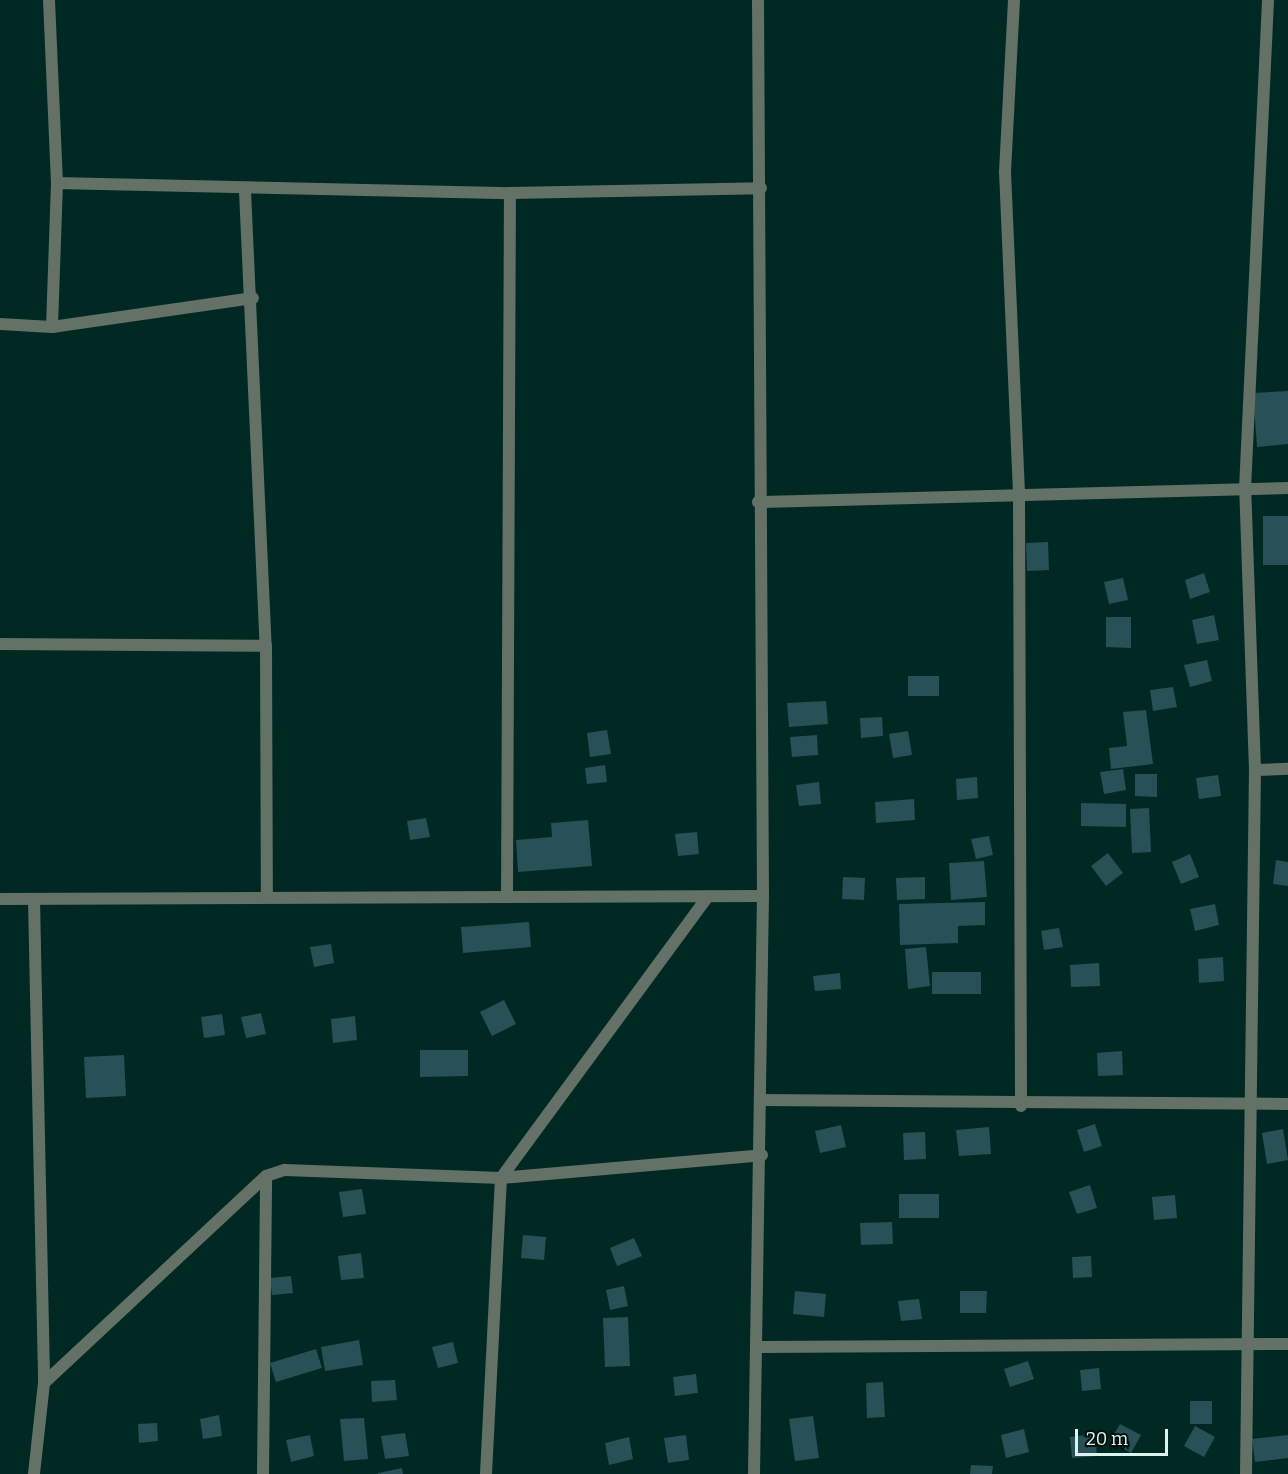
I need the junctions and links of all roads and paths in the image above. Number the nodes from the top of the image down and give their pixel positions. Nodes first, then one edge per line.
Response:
1 (49, 0) edge
2 (758, 0) edge
3 (1014, 0) edge
4 (1268, 0) edge
5 (57, 183) junction
6 (761, 188) junction
7 (246, 191) junction
8 (510, 193) junction
9 (253, 298) junction
10 (0, 324) edge
11 (52, 327) junction
12 (1288, 488) edge
13 (1245, 489) junction
14 (1019, 497) junction
15 (758, 502) junction
16 (0, 644) edge
17 (266, 646) junction
18 (1288, 769) edge
19 (1255, 770) junction
20 (763, 896) junction
21 (267, 897) junction
22 (507, 897) junction
23 (0, 899) edge
24 (34, 899) junction
25 (705, 899) junction
26 (761, 1100) junction
27 (1288, 1104) edge
28 (1252, 1105) junction
29 (1021, 1106) junction
30 (762, 1155) junction
31 (266, 1176) junction
32 (501, 1178) junction
33 (1288, 1344) edge
34 (1249, 1345) junction
35 (759, 1347) junction
36 (44, 1383) junction
37 (34, 1474) edge
38 (263, 1474) edge
39 (486, 1474) edge
40 (754, 1474) edge
41 (1246, 1474) edge

1 - 5 street
2 - 6 street
3 - 14 street
4 - 13 street
5 - 7 street
5 - 11 street
6 - 8 street
6 - 15 street
7 - 8 street
7 - 9 street
8 - 22 street
9 - 11 street
9 - 17 street
10 - 11 street
12 - 13 street
13 - 14 street
13 - 19 street
14 - 15 street
14 - 29 street
15 - 20 street
16 - 17 street
17 - 21 street
18 - 19 street
19 - 28 street
20 - 25 street
20 - 26 street
21 - 22 street
21 - 24 street
22 - 25 street
23 - 24 street
24 - 36 street
25 - 32 street
26 - 29 street
26 - 30 street
27 - 28 street
28 - 29 street
28 - 34 street
30 - 32 street
30 - 35 street
31 - 32 street
31 - 36 street
31 - 38 street
32 - 39 street
33 - 34 street
34 - 35 street
34 - 41 street
35 - 40 street
36 - 37 street

